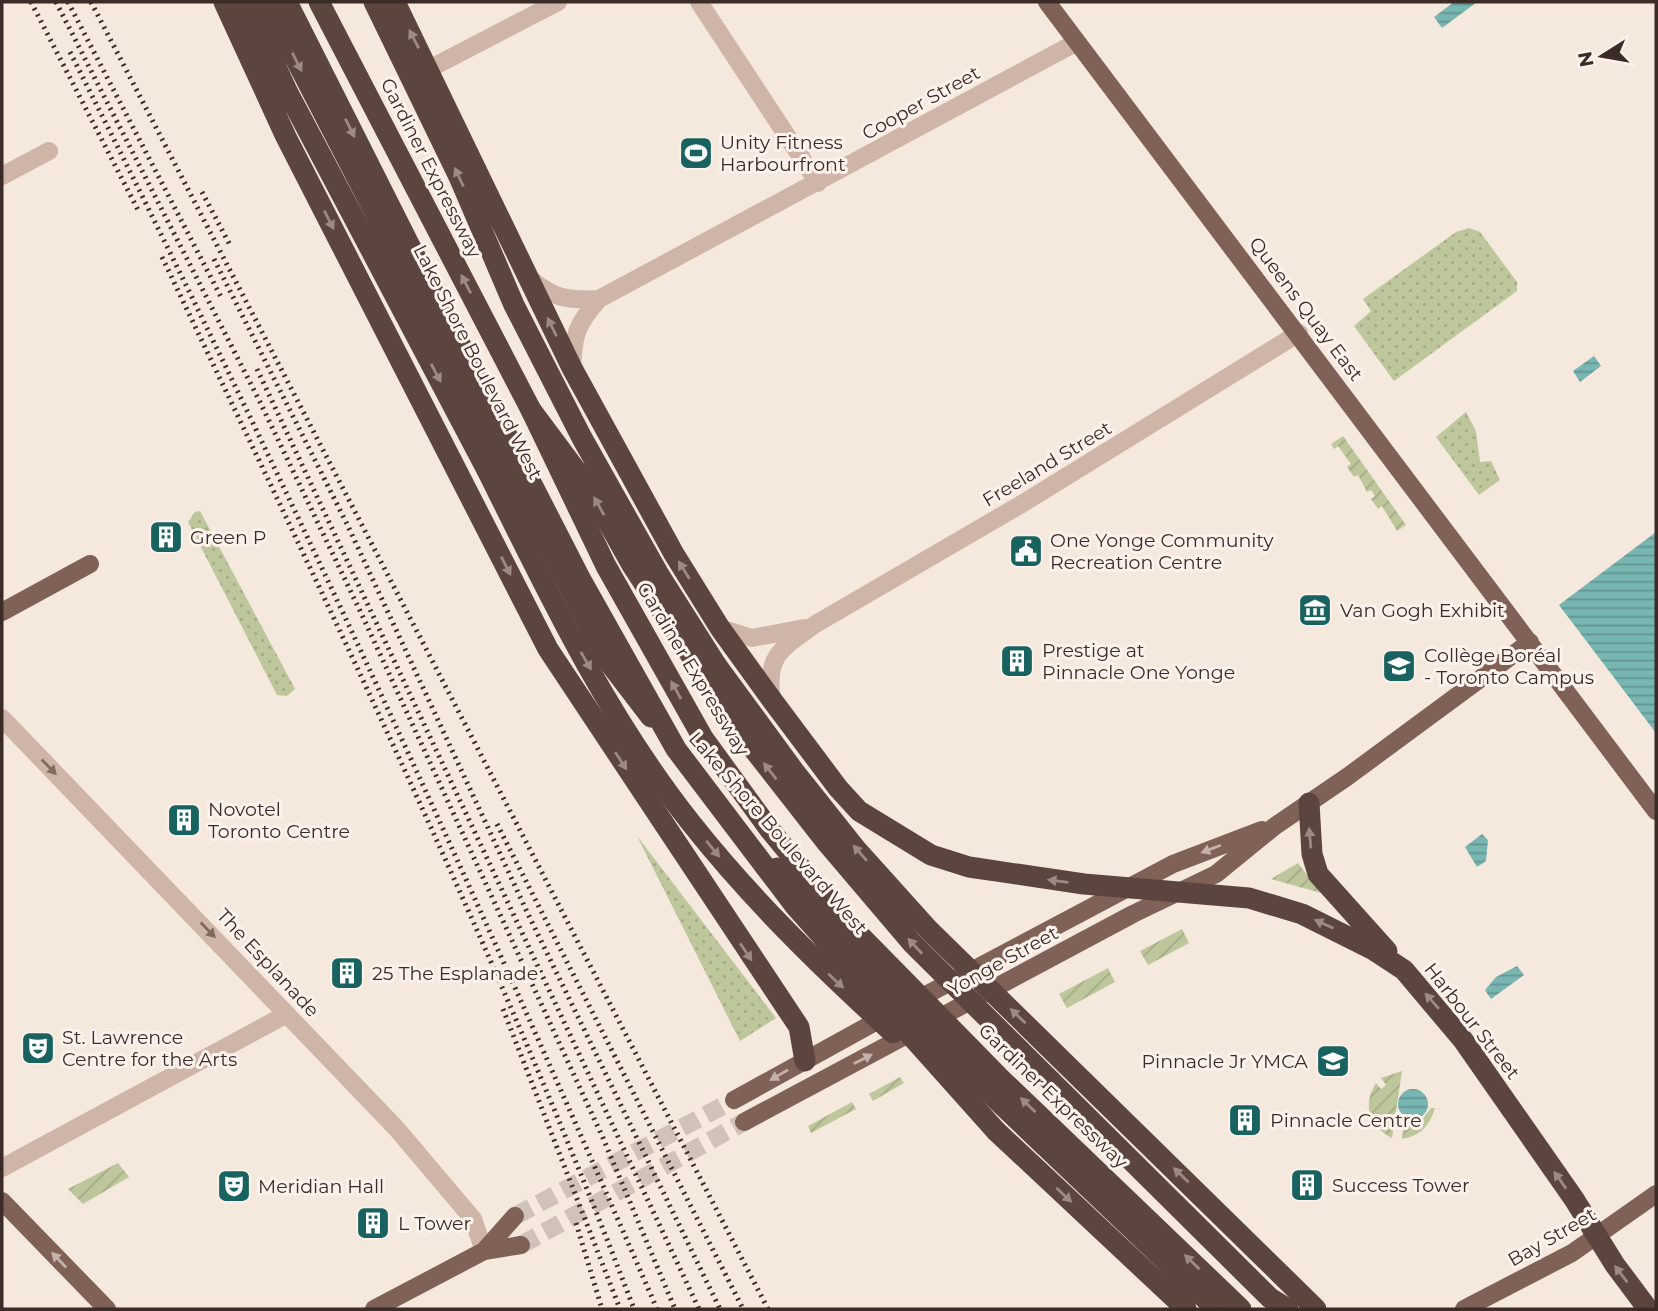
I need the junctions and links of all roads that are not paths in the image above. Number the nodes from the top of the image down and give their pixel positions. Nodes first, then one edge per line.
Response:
1 (224, 2) edge
2 (246, 2) edge
3 (266, 2) edge
4 (287, 2) edge
5 (319, 2) edge
6 (372, 2) edge
7 (395, 2) edge
8 (558, 2) edge
9 (699, 2) edge
10 (1047, 2) edge
11 (1077, 42) junction
12 (429, 69) junction
13 (49, 151) dead end
14 (2, 176) edge
15 (818, 183) junction
16 (528, 277) junction
17 (599, 299) junction
18 (1299, 333) junction
19 (572, 368) junction
20 (531, 410) junction
21 (441, 440) junction
22 (90, 564) dead end
23 (2, 612) edge
24 (814, 625) junction
25 (720, 628) junction
26 (1530, 642) junction
27 (606, 657) junction
28 (772, 700) junction
29 (2, 718) edge
30 (1309, 803) junction
31 (1656, 811) edge
32 (1275, 826) junction
33 (1126, 888) junction
34 (1175, 893) junction
35 (1405, 970) junction
36 (903, 1007) junction
37 (287, 1014) junction
38 (923, 1029) junction
39 (805, 1061) junction
40 (734, 1100) tunnel mouth
41 (744, 1122) tunnel mouth
42 (996, 1131) junction
43 (2, 1168) edge
44 (1656, 1194) edge
45 (2, 1201) edge
46 (515, 1216) tunnel mouth
47 (1597, 1237) junction
48 (521, 1245) tunnel mouth
49 (484, 1251) junction
50 (1279, 1304) edge
51 (107, 1309) edge
52 (374, 1309) edge
53 (1186, 1309) edge
54 (1216, 1309) edge
55 (1241, 1309) edge
56 (1316, 1309) edge
57 (1464, 1309) edge
58 (1648, 1309) edge

1 -> 21 highway
2 -> 42 highway, bridge
3 -> 27 highway, Lake Shore Boulevard West
4 -> 42 highway, bridge
20 -> 5 highway, Gardiner Expressway
56 -> 6 highway, bridge
12 -> 7 highway
8 - 12 street
9 - 15 street
10 - 11 main road, Queens Quay East
11 - 15 street, Cooper Street
11 - 18 main road, Queens Quay East
12 - 16 highway
13 - 14 street
15 - 17 street, Cooper Street
16 - 17 street, Cooper Street
19 -> 16 highway
17 - 19 street, Cooper Street
18 - 24 street, Freeland Street
18 - 26 main road, Queens Quay East
25 -> 19 highway
50 -> 20 highway, bridge
55 -> 20 highway, Gardiner Expressway, bridge
21 - 27 highway
21 -> 39 highway
22 - 23 main road
24 - 25 street, Freeland Street
24 - 28 street, Freeland Street
25 - 28 highway
26 - 30 main road, Yonge Street
26 - 31 main road, Queens Quay East
27 - 36 highway, Lake Shore Boulevard West
33 -> 28 highway
29 -> 37 street, The Esplanade
30 - 32 main road, Yonge Street
35 -> 30 highway
32 -> 33 main road, Yonge Street
32 - 34 main road, Yonge Street
33 - 34 highway, Harbour Street
33 - 36 main road, Yonge Street
35 -> 34 highway, Harbour Street
34 - 38 main road, Yonge Street
47 -> 35 highway, Harbour Street
36 - 38 highway, Lake Shore Boulevard West
36 - 39 main road, Yonge Street
37 - 43 street
37 - 49 street, The Esplanade
41 -> 38 main road, Yonge Street
38 - 54 highway, Lake Shore Boulevard West
39 -> 40 main road, Yonge Street
42 -> 53 highway
44 - 47 main road, Bay Street
51 -> 45 main road
46 - 49 main road
47 - 57 main road, Bay Street
58 -> 47 highway, Harbour Street
48 - 49 main road
49 - 52 main road

